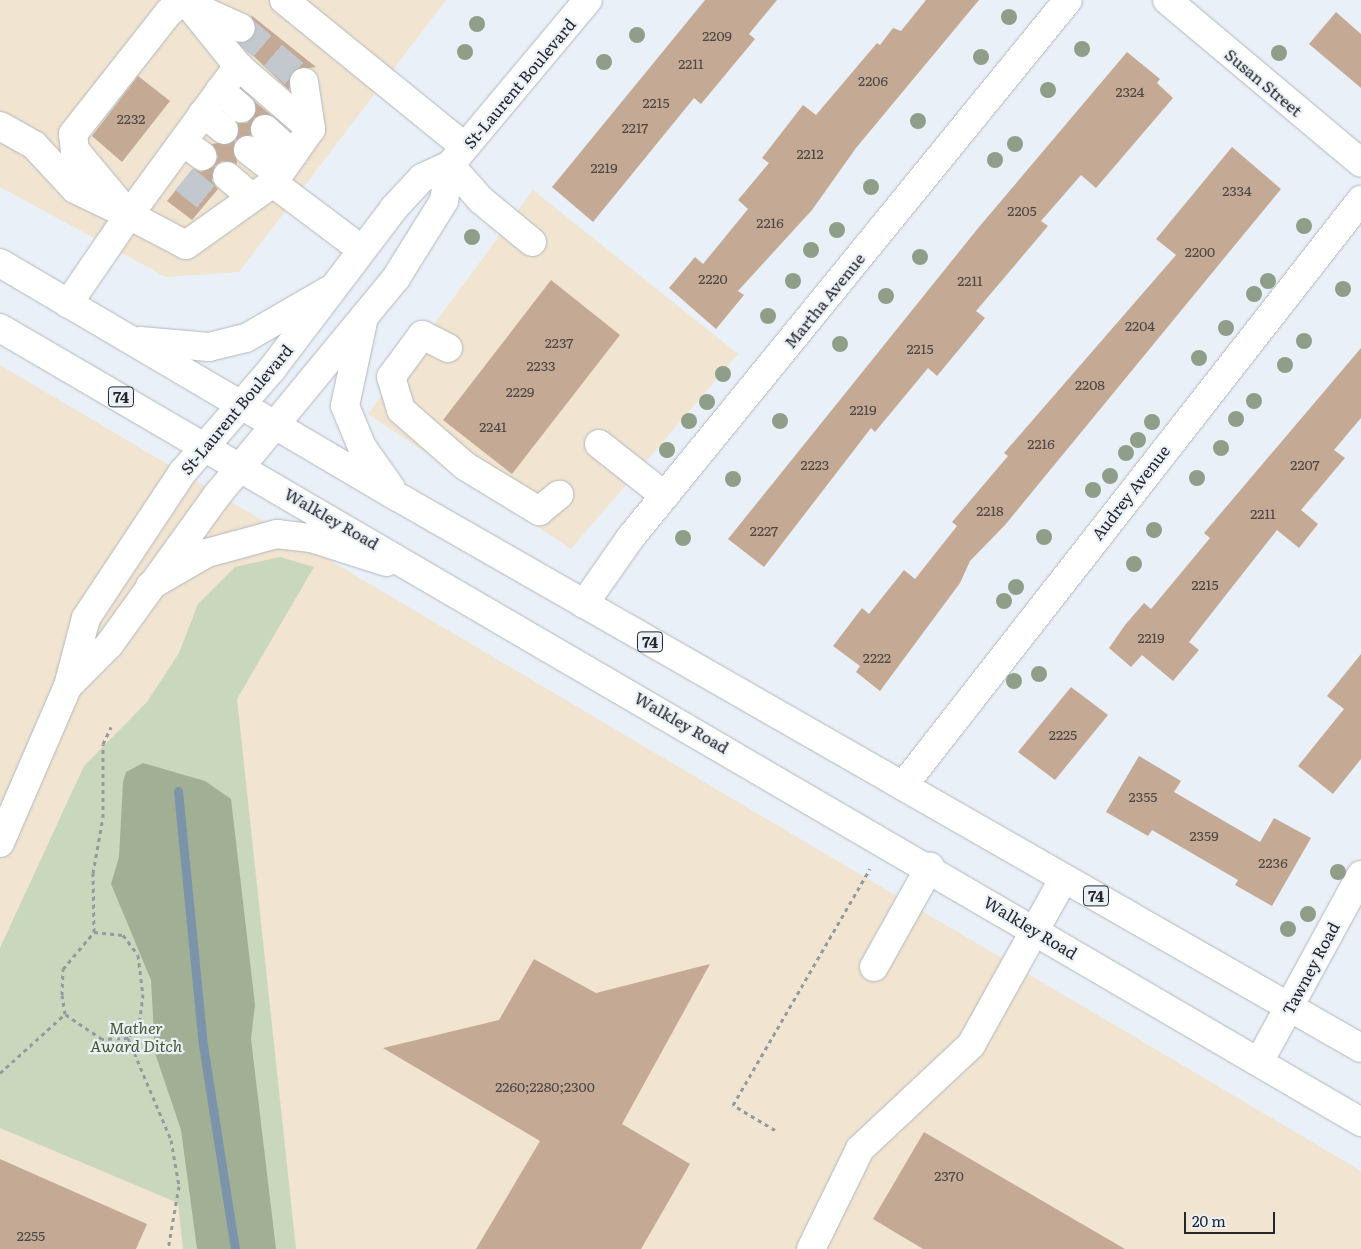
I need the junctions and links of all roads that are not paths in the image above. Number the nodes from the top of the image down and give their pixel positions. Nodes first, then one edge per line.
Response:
1 (284, 0) edge
2 (588, 0) edge
3 (1068, 0) edge
4 (1167, 0) edge
5 (194, 7) junction
6 (241, 28) tunnel mouth
7 (238, 66) junction
8 (304, 82) tunnel mouth
9 (220, 90) junction
10 (241, 108) dead end
11 (0, 126) edge
12 (265, 129) dead end
13 (312, 129) junction
14 (248, 150) dead end
15 (457, 156) junction
16 (1361, 163) edge
17 (227, 176) tunnel mouth
18 (275, 177) junction
19 (1361, 200) edge
20 (129, 215) junction
21 (532, 242) dead end
22 (361, 249) junction
23 (0, 264) edge
24 (329, 290) junction
25 (68, 304) junction
26 (364, 317) junction
27 (0, 328) edge
28 (130, 340) junction
29 (448, 348) dead end
30 (243, 404) junction
31 (275, 422) junction
32 (204, 443) junction
33 (599, 444) dead end
34 (242, 465) junction
35 (559, 495) dead end
36 (665, 496) junction
37 (398, 497) junction
38 (431, 576) junction
39 (150, 586) junction
40 (584, 604) junction
41 (68, 686) junction
42 (903, 786) junction
43 (0, 843) edge
44 (930, 868) junction
45 (1361, 875) edge
46 (1064, 878) junction
47 (1033, 928) junction
48 (874, 967) dead end
49 (1290, 1005) junction
50 (1361, 1048) edge
51 (1259, 1062) junction
52 (1361, 1122) edge
53 (811, 1249) edge

1 - 15 main road
2 - 15 main road, St-Laurent Boulevard
3 - 36 main road, Martha Avenue
4 - 16 main road, Susan Street
5 - 6 main road
5 - 7 main road
5 - 20 main road
7 - 9 main road
7 - 13 main road
8 - 13 main road
9 - 10 main road
9 - 20 main road
11 - 20 main road
12 - 18 main road
13 - 18 main road
14 - 18 main road
15 - 21 main road
15 - 22 main road, St-Laurent Boulevard
15 - 26 main road, St-Laurent Boulevard
17 - 18 main road
18 - 20 main road
18 - 22 main road
19 - 42 main road, Audrey Avenue
20 - 25 main road
22 - 24 main road, St-Laurent Boulevard
23 - 25 main road, 74
24 - 28 main road
24 - 30 main road, St-Laurent Boulevard
25 - 28 main road, 74
26 - 31 main road, St-Laurent Boulevard
26 - 37 main road
27 - 32 main road, Walkley Road / 74
28 - 30 main road, 74
29 - 35 main road
30 - 31 main road, 74
30 - 32 main road, St-Laurent Boulevard
31 - 34 main road, St-Laurent Boulevard
31 - 37 main road, 74
32 - 34 main road, Walkley Road / 74
32 - 41 main road, St-Laurent Boulevard
33 - 36 main road
34 - 38 main road, Walkley Road / 74
34 - 39 main road, St-Laurent Boulevard
36 - 40 main road, Martha Avenue
37 - 40 main road, 74
38 - 39 main road
38 - 44 main road, Walkley Road / 74
39 - 41 main road, St-Laurent Boulevard
40 - 42 main road, 74
41 - 43 main road, St-Laurent Boulevard
42 - 46 main road, 74
44 - 47 main road, Walkley Road / 74
44 - 48 main road
45 - 49 main road, Tawney Road
46 - 47 main road
46 - 49 main road, 74
47 - 51 main road, Walkley Road / 74
47 - 53 main road
49 - 50 main road, 74
49 - 51 main road, Tawney Road
51 - 52 main road, Walkley Road / 74

